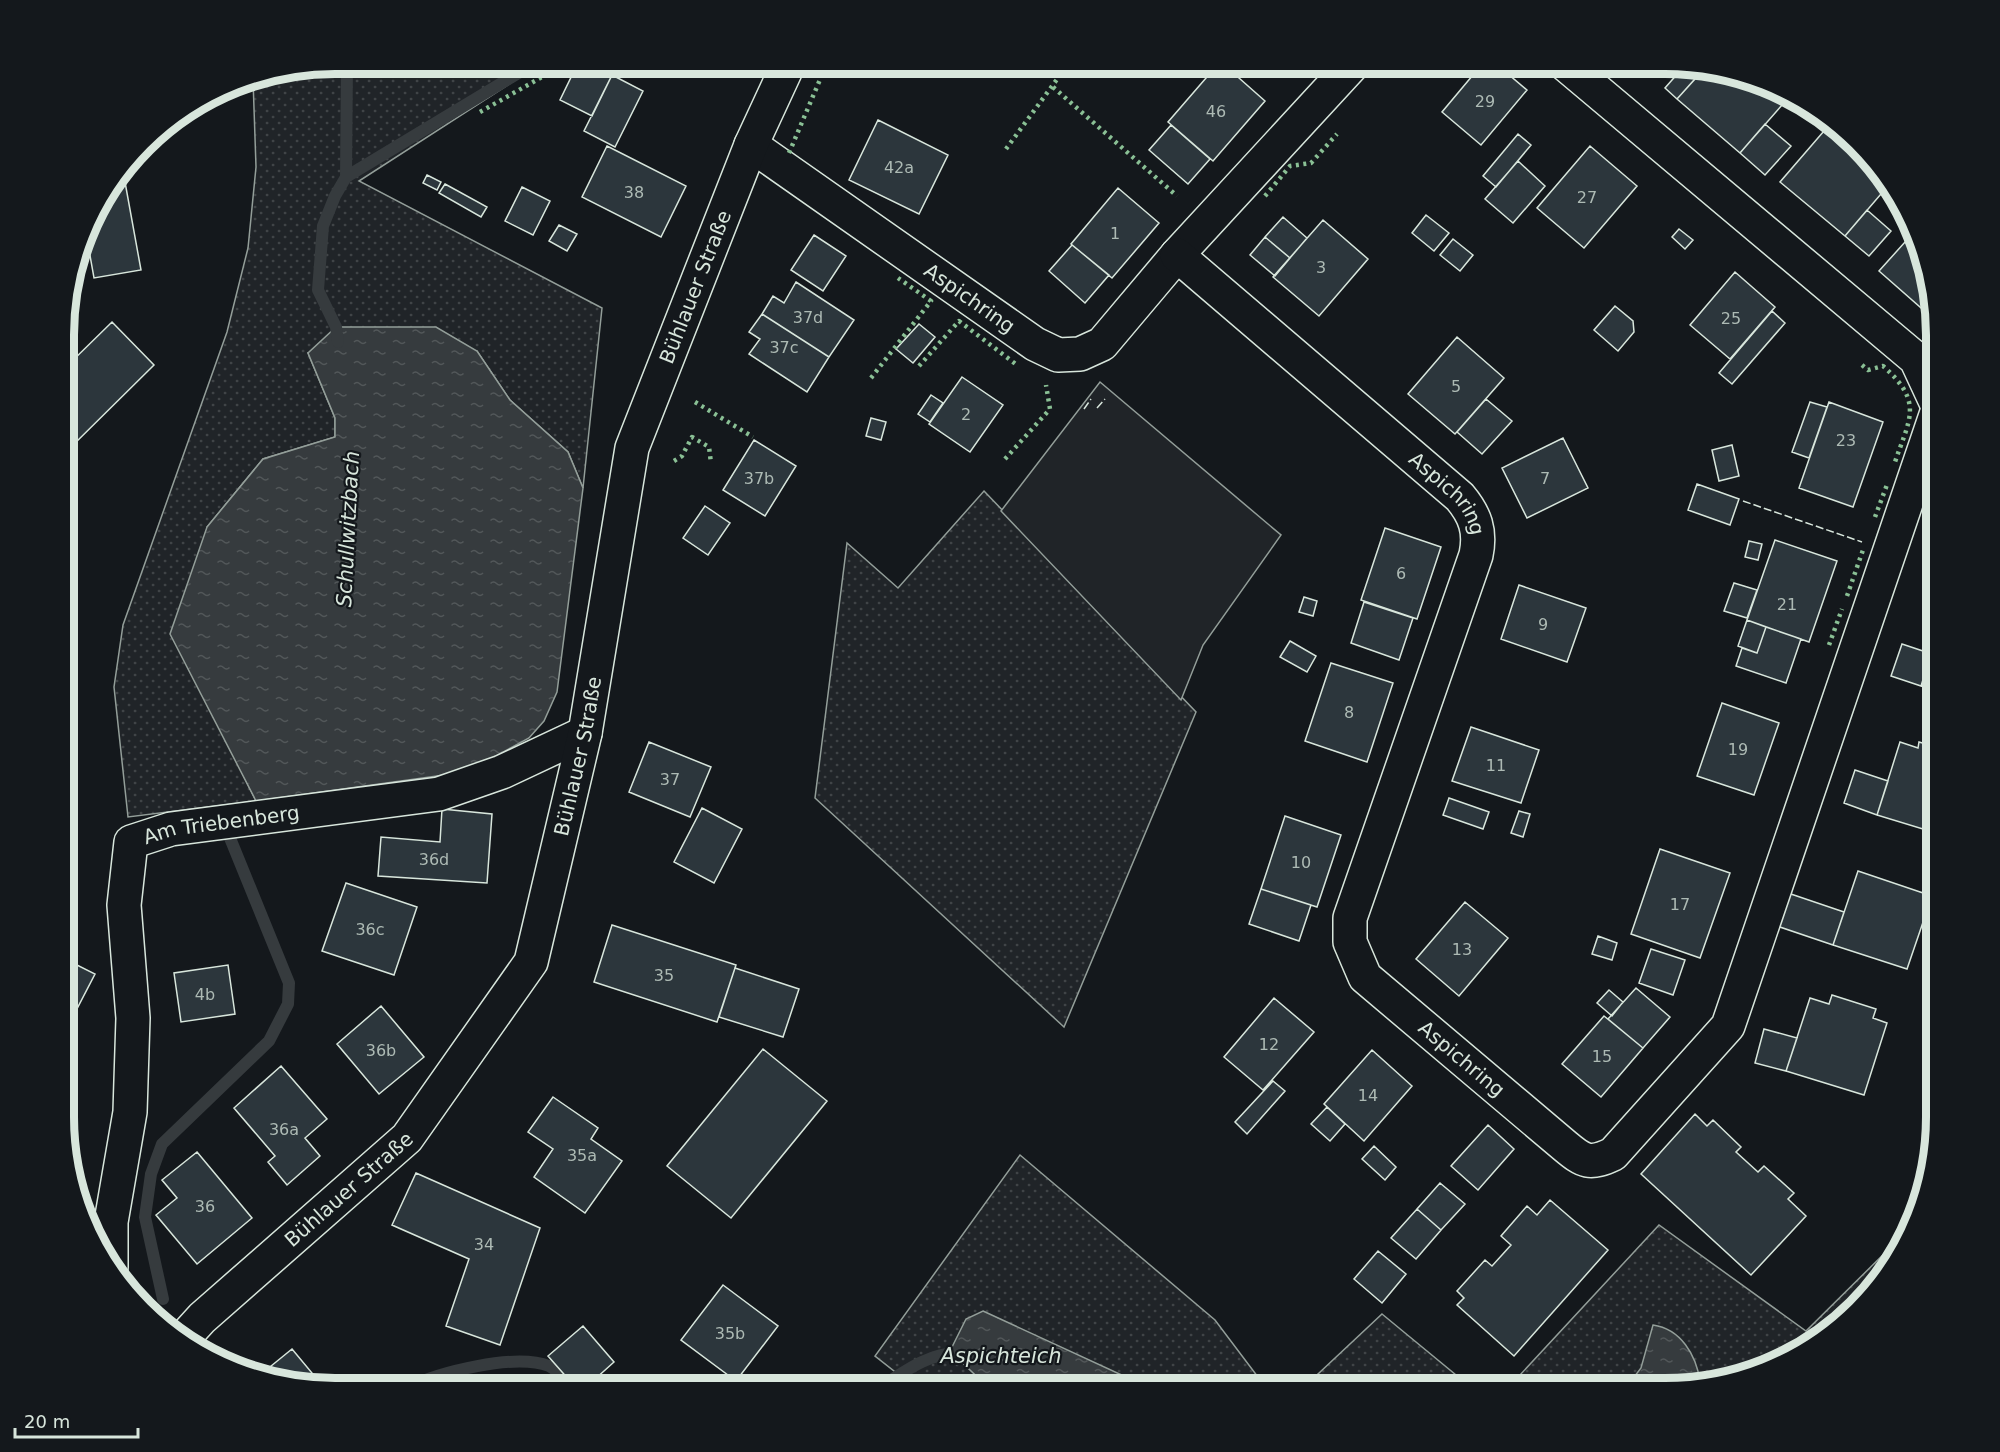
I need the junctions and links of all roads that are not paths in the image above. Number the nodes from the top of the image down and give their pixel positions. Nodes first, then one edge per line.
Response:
1 (784, 73) edge
2 (1345, 73) edge
3 (1577, 73) edge
4 (751, 145) junction
5 (1178, 255) junction
6 (1926, 380) edge
7 (1926, 444) edge
8 (585, 733) junction
9 (111, 1253) edge
10 (187, 1334) edge

1 - 4 street, Bühlauer Straße
2 - 5 street, Aspichring
3 - 6 street
4 - 5 street, Aspichring
4 - 8 street, Bühlauer Straße
5 - 7 street, Aspichring
8 - 9 street, Am Triebenberg
8 - 10 street, Bühlauer Straße

